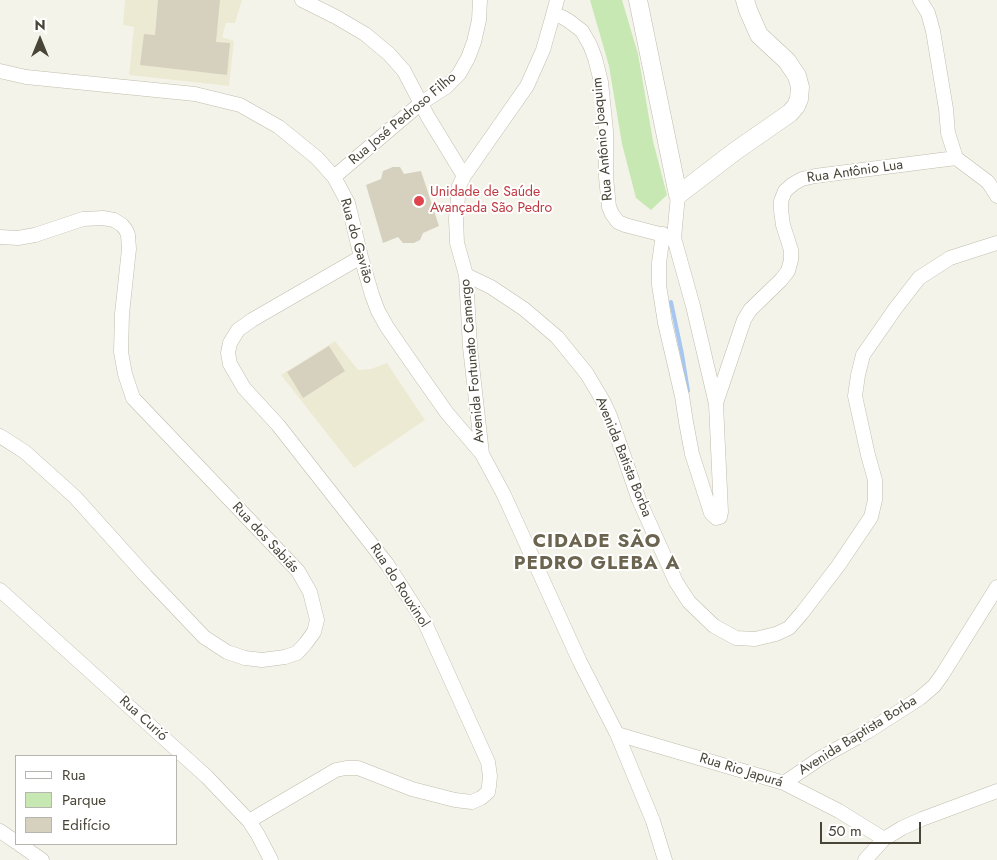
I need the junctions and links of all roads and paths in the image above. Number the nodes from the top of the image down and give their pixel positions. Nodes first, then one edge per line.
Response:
1 (302, 0) edge
2 (480, 0) edge
3 (557, 0) edge
4 (638, 0) edge
5 (746, 0) edge
6 (920, 0) edge
7 (554, 15) junction
8 (0, 71) edge
9 (421, 103) junction
10 (956, 158) junction
11 (464, 176) junction
12 (334, 177) junction
13 (678, 195) junction
14 (997, 196) edge
15 (669, 236) junction
16 (0, 237) edge
17 (997, 243) edge
18 (361, 257) junction
19 (466, 276) junction
20 (716, 404) junction
21 (0, 436) edge
22 (482, 454) junction
23 (997, 588) edge
24 (0, 590) edge
25 (617, 734) junction
26 (784, 783) junction
27 (997, 791) edge
28 (249, 821) junction
29 (0, 830) edge
30 (884, 839) junction
31 (15, 841) edge
32 (21, 845) edge
33 (42, 860) edge
34 (271, 860) edge
35 (665, 860) edge
36 (865, 860) edge

1 - 9 street
2 - 9 street, Rua José Pedroso Filho
3 - 7 street, Avenida Fortunato Camargo
4 - 13 street
5 - 13 street
6 - 10 street
7 - 11 street, Avenida Fortunato Camargo
7 - 15 street, Rua Antônio Joaquim
8 - 12 street, Rua do Gavião
9 - 11 street
9 - 12 street, Rua José Pedroso Filho
10 - 14 street
10 - 20 street, Rua Antônio Lua
11 - 19 street, Avenida Fortunato Camargo
12 - 18 street, Rua do Gavião
13 - 15 street
15 - 20 street
15 - 20 street
16 - 21 street, Rua dos Sabiás
17 - 19 street, Avenida Batista Borba
18 - 22 street, Rua do Gavião
18 - 28 street, Rua do Rouxinol
19 - 22 street, Avenida Fortunato Camargo
22 - 25 street, Avenida Fortunato Camargo
23 - 26 street, Avenida Baptista Borba
24 - 28 street, Rua Curió
25 - 26 street, Rua Rio Japurá
25 - 35 street, Avenida Fortunato Camargo
26 - 30 street, Rua Rio Japurá
27 - 30 street
28 - 34 street, Rua Curió
29 - 31 street
30 - 36 street
32 - 33 street

